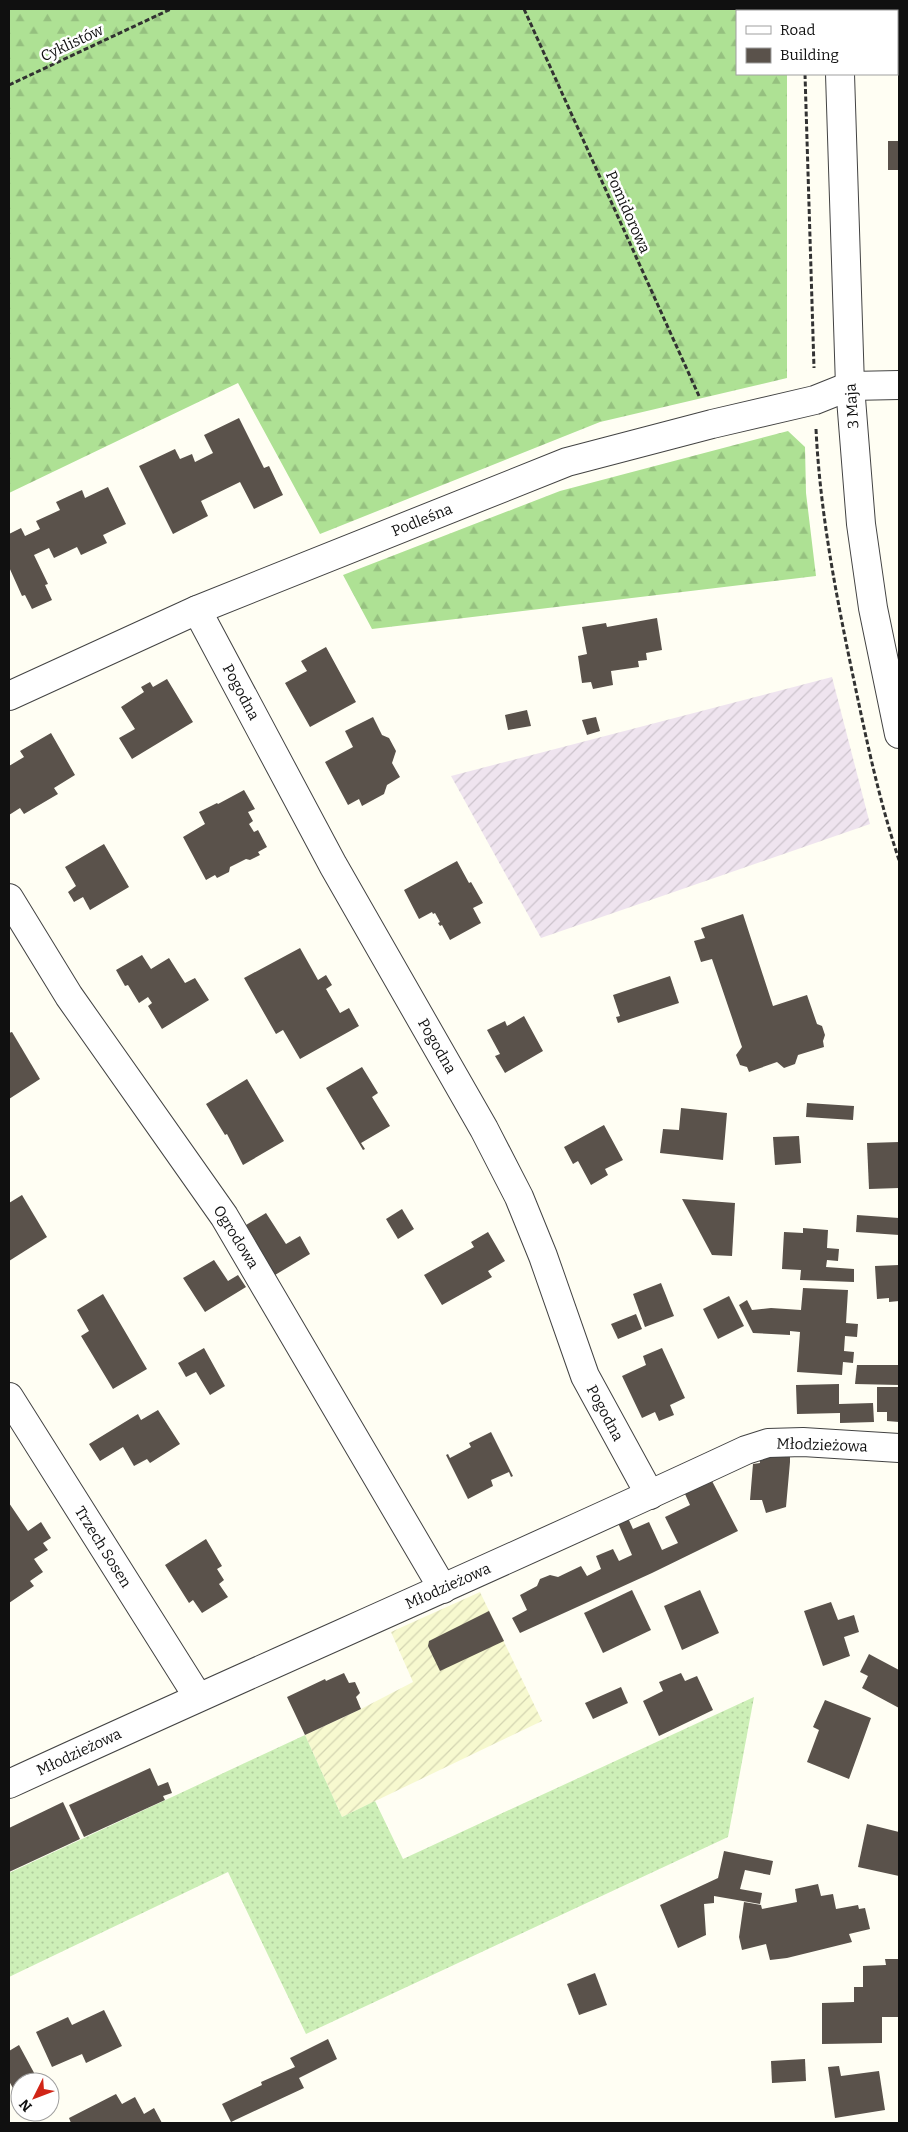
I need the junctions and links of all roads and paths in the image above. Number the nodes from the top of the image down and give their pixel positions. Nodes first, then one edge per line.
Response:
1 (171, 9) edge
2 (524, 9) edge
3 (840, 75) edge
4 (9, 86) edge
5 (899, 385) edge
6 (850, 386) junction
7 (712, 424) junction
8 (197, 610) junction
9 (9, 696) edge
10 (899, 734) edge
11 (9, 898) edge
12 (9, 1397) edge
13 (899, 1448) edge
14 (650, 1495) junction
15 (444, 1589) junction
16 (198, 1697) junction
17 (9, 1784) edge

1 - 4 path, Cyklistów
2 - 7 path, Pomidorowa
3 - 6 street, 3 Maja
5 - 6 street
6 - 7 street, Podleśna
6 - 10 street, 3 Maja
7 - 8 street, Podleśna
8 - 9 street, Podleśna
8 - 14 street, Pogodna
11 - 15 street, Ogrodowa
12 - 16 street, Trzech Sosen
13 - 14 street, Młodzieżowa
14 - 15 street, Młodzieżowa
15 - 16 street, Młodzieżowa
16 - 17 street, Młodzieżowa

